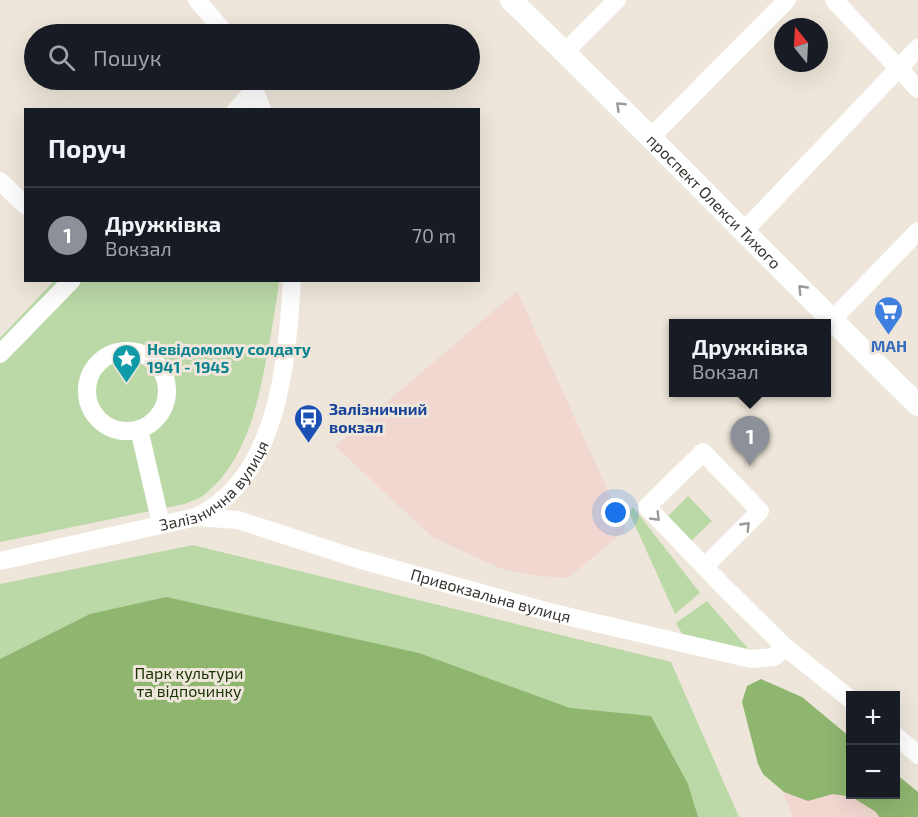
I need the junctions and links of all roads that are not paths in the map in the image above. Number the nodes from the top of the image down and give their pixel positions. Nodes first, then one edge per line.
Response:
1 (197, 0) edge
2 (511, 0) edge
3 (616, 0) edge
4 (787, 0) edge
5 (834, 0) edge
6 (217, 24) edge
7 (918, 48) edge
8 (565, 52) junction
9 (897, 69) junction
10 (918, 89) edge
11 (249, 90) edge
12 (255, 90) edge
13 (237, 108) edge
14 (261, 108) edge
15 (651, 137) junction
16 (0, 181) edge
17 (24, 204) edge
18 (745, 230) junction
19 (918, 231) edge
20 (70, 282) edge
21 (292, 282) edge
22 (832, 320) junction
23 (0, 354) edge
24 (918, 405) edge
25 (140, 429) junction
26 (196, 517) junction
27 (161, 525) junction
28 (0, 561) edge
29 (704, 567) junction
30 (785, 647) junction
31 (846, 696) edge
32 (900, 739) edge
33 (918, 754) edge

1 - 6 street
2 - 8 main road, проспект Олекси Тихого
3 - 8 street
4 - 15 street
5 - 9 street
7 - 9 street
15 -> 8 main road, проспект Олекси Тихого
9 - 10 street
9 - 18 street
11 - 13 street
12 - 14 street
15 - 18 main road, проспект Олекси Тихого
16 - 17 street
22 -> 18 main road, проспект Олекси Тихого
19 - 22 street
20 - 23 street
21 - 26 street, Залізнична вулиця
22 - 24 main road, проспект Олекси Тихого
25 - 25 street
25 - 27 street
26 - 27 street, Залізнична вулиця
26 - 30 street, Привокзальна вулиця
27 - 28 street, Залізнична вулиця
29 -> 29 street
29 - 30 street
30 - 31 street
32 - 33 street

